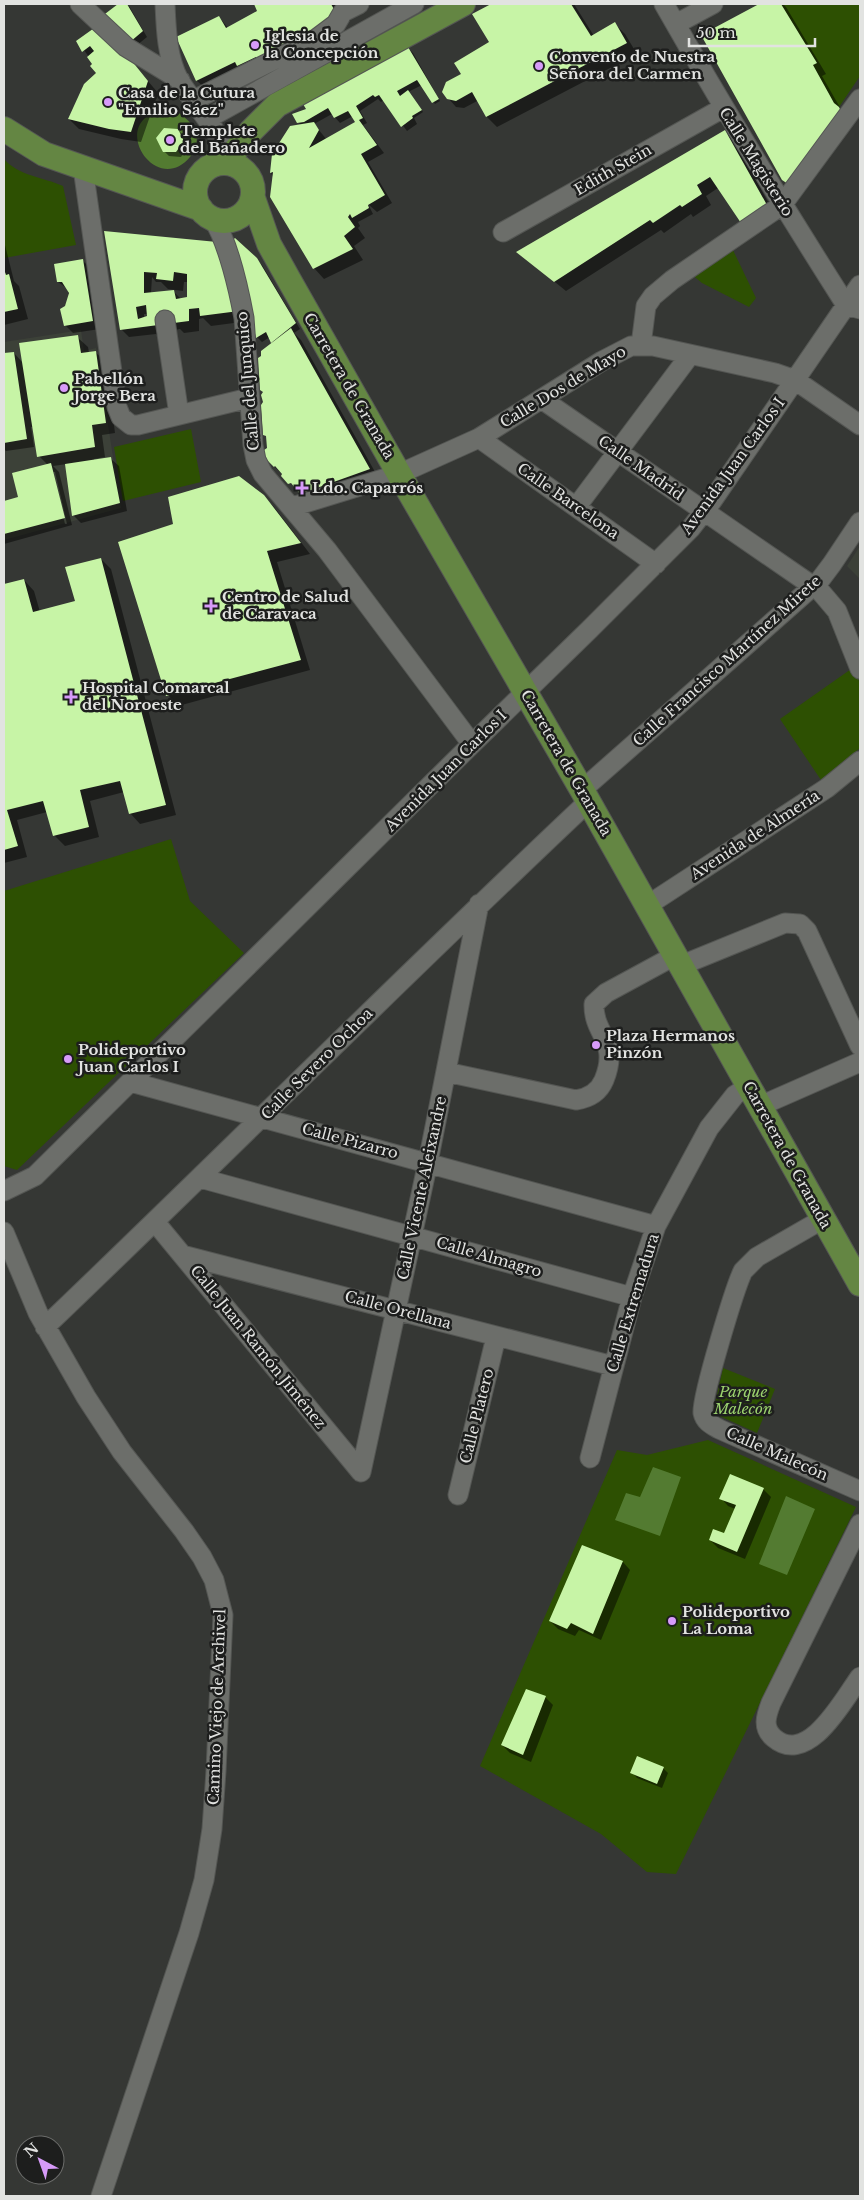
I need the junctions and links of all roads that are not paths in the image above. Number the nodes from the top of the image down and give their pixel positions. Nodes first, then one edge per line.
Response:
1 (80, 4) edge
2 (165, 4) edge
3 (414, 4) edge
4 (463, 4) edge
5 (664, 4) edge
6 (713, 4) edge
7 (346, 7) edge
8 (676, 24) junction
9 (167, 30) junction
10 (126, 47) junction
11 (180, 80) junction
12 (860, 99) edge
13 (194, 100) junction
14 (723, 108) junction
15 (207, 119) junction
16 (4, 128) edge
17 (231, 164) junction
18 (83, 168) junction
19 (198, 178) junction
20 (140, 186) junction
21 (253, 198) junction
22 (782, 205) junction
23 (216, 216) junction
24 (503, 232) dead end
25 (269, 244) junction
26 (860, 285) edge
27 (853, 307) edge
28 (165, 320) dead end
29 (641, 345) junction
30 (690, 356) junction
31 (796, 380) junction
32 (249, 398) junction
33 (544, 400) junction
34 (179, 415) junction
35 (860, 425) edge
36 (479, 438) junction
37 (617, 451) junction
38 (398, 474) junction
39 (577, 506) junction
40 (292, 507) junction
41 (704, 512) junction
42 (860, 522) edge
43 (656, 564) junction
44 (813, 586) junction
45 (860, 669) edge
46 (526, 693) junction
47 (472, 744) junction
48 (860, 761) edge
49 (586, 796) junction
50 (479, 904) junction
51 (648, 905) junction
52 (679, 960) junction
53 (860, 1046) edge
54 (860, 1062) edge
55 (446, 1072) junction
56 (131, 1082) junction
57 (749, 1086) junction
58 (760, 1106) junction
59 (263, 1117) junction
60 (428, 1162) junction
61 (200, 1178) junction
62 (4, 1191) edge
63 (823, 1219) junction
64 (155, 1222) junction
65 (656, 1226) junction
66 (4, 1232) edge
67 (412, 1235) junction
68 (182, 1255) junction
69 (860, 1284) edge
70 (632, 1297) junction
71 (397, 1309) junction
72 (45, 1327) junction
73 (496, 1337) junction
74 (613, 1366) junction
75 (590, 1458) dead end
76 (361, 1472) joint
77 (860, 1492) edge
78 (458, 1495) dead end
79 (860, 1524) edge
80 (860, 1677) edge
81 (101, 2196) edge

1 - 10 street
2 - 9 street
3 - 15 street
4 - 17 main road
5 - 8 street, Calle Magisterio
6 - 8 street
7 - 13 street
8 - 14 street, Calle Magisterio
9 - 10 street
9 - 11 street
10 - 11 street
11 - 13 street
12 - 22 street
13 - 15 street
14 - 22 street, Calle Magisterio
14 - 24 street, Edith Stein
15 - 17 street
16 - 18 main road, Carretera de Granada
17 - 19 main road
17 - 21 main road
18 - 20 main road, Carretera de Granada
18 - 34 street
19 - 20 main road
19 - 23 main road
20 - 23 main road, Carretera de Granada
21 - 23 main road
21 - 25 main road, Carretera de Granada
22 - 27 street, Calle Magisterio
22 - 29 street
23 - 25 main road, Carretera de Granada
23 - 32 street, Calle del Junquico
25 - 38 main road, Carretera de Granada
26 - 27 street, Avenida Juan Carlos I
27 - 31 street, Avenida Juan Carlos I
28 - 34 street
29 - 30 street, Calle Dos de Mayo
29 - 33 street, Calle Dos de Mayo
30 - 31 street, Calle Dos de Mayo
30 - 37 street
31 - 35 street, Calle Dos de Mayo
31 - 41 street, Avenida Juan Carlos I
32 - 34 street
32 - 40 street, Calle del Junquico
33 - 36 street, Calle Dos de Mayo
33 - 37 street, Calle Madrid
36 - 38 street, Calle Dos de Mayo
36 - 39 street, Calle Barcelona
37 - 39 street
37 - 41 street, Calle Madrid
38 - 40 street, Calle Dos de Mayo
38 - 46 main road, Carretera de Granada
39 - 43 street, Calle Barcelona
40 - 47 street, Calle del Junquico
41 - 43 street, Avenida Juan Carlos I
41 - 44 street, Calle Madrid
42 - 44 street, Calle Francisco Martínez Mirete
43 - 46 street, Avenida Juan Carlos I
44 - 45 street, Calle Madrid
44 - 49 street, Calle Francisco Martínez Mirete
46 - 47 street, Avenida Juan Carlos I
46 - 49 main road, Carretera de Granada
47 - 56 street, Avenida Juan Carlos I
48 - 51 street, Avenida de Almería
49 - 50 street, Calle Severo Ochoa
49 - 51 main road, Carretera de Granada
50 - 55 street, Calle Vicente Aleixandre
50 - 59 street, Calle Severo Ochoa
51 - 52 main road, Carretera de Granada
52 - 53 street
52 - 55 street
52 - 57 main road, Carretera de Granada
54 - 58 street
55 - 60 street, Calle Vicente Aleixandre
56 - 59 street, Calle Pizarro
56 - 62 street, Avenida Juan Carlos I
57 - 58 main road, Carretera de Granada
57 - 65 street, Calle Extremadura
58 - 63 main road, Carretera de Granada
59 - 60 street, Calle Pizarro
59 - 61 street, Calle Severo Ochoa
60 - 65 street, Calle Pizarro
60 - 67 street, Calle Vicente Aleixandre
61 - 64 street, Calle Severo Ochoa
61 - 67 street, Calle Almagro
63 - 69 main road, Carretera de Granada
63 - 77 street, Calle Malecón
64 - 68 street, Calle Juan Ramón Jiménez
64 - 72 street, Calle Severo Ochoa
65 - 70 street, Calle Extremadura
66 - 72 street, Camino Viejo de Archivel
67 - 70 street, Calle Almagro
67 - 71 street, Calle Vicente Aleixandre
68 - 71 street, Calle Orellana
68 - 76 street, Calle Juan Ramón Jiménez
70 - 74 street, Calle Extremadura
71 - 73 street, Calle Orellana
71 - 76 street, Calle Vicente Aleixandre
72 - 81 street, Camino Viejo de Archivel
73 - 74 street, Calle Orellana
73 - 78 street, Calle Platero
74 - 75 street, Calle Extremadura
79 - 80 street

